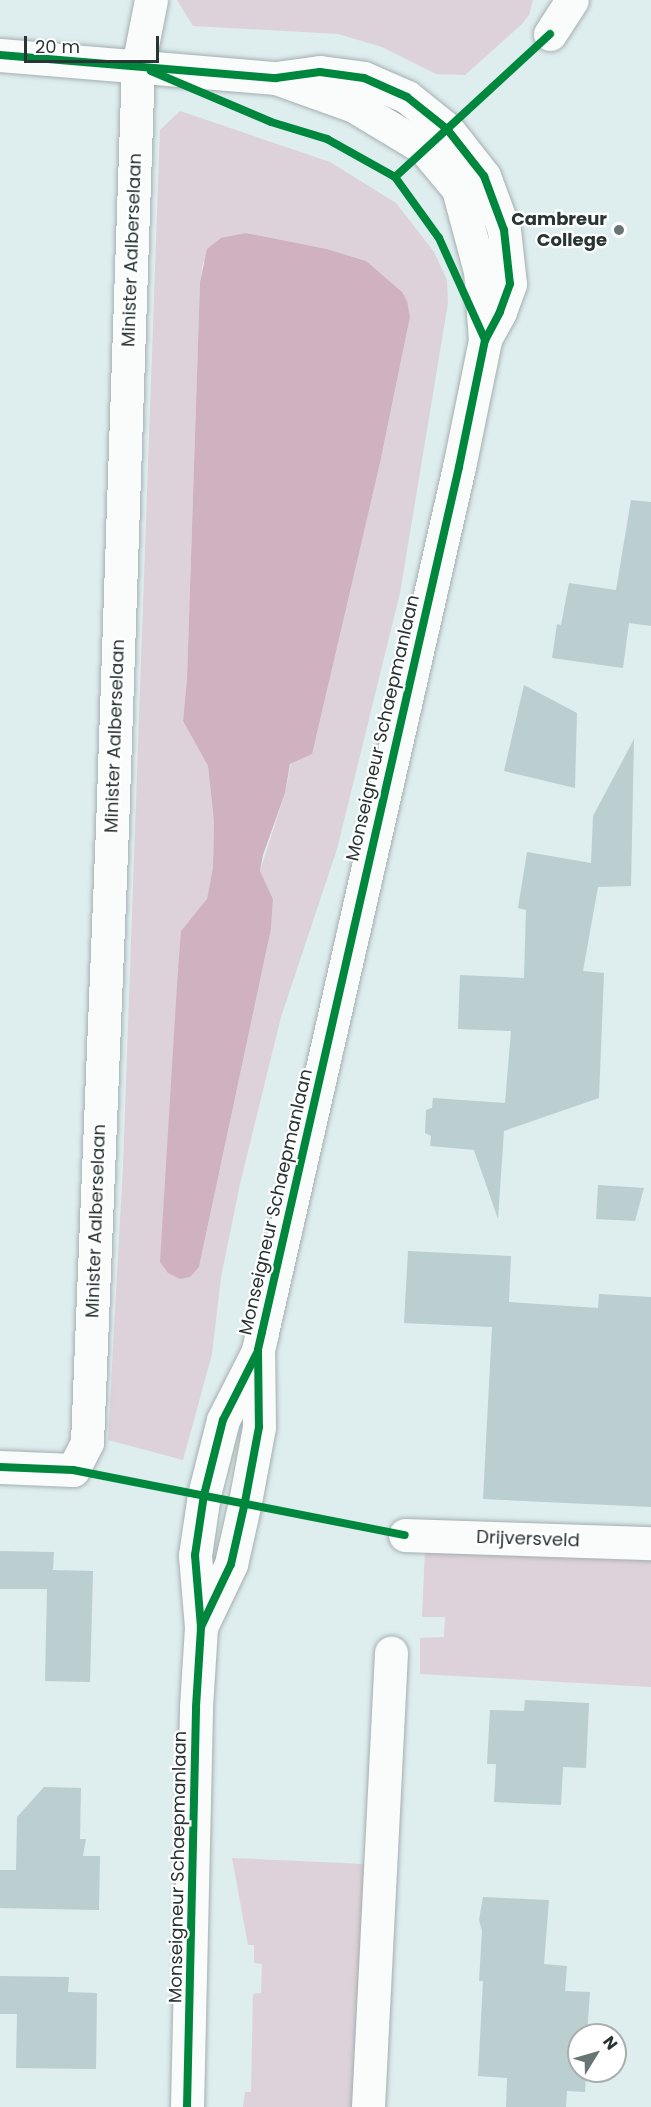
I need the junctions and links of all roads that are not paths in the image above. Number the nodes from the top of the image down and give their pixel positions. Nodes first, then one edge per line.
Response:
1 (151, 0) edge
2 (572, 0) edge
3 (550, 33) dead end
4 (0, 56) edge
5 (138, 66) junction
6 (0, 1467) edge
7 (405, 1535) dead end
8 (651, 1543) edge
9 (391, 1653) dead end
10 (188, 2107) edge
11 (369, 2107) edge

1 - 5 main road, Minister Aalberselaan
2 - 3 main road
4 - 5 main road, Monseigneur Schaepmanlaan
5 - 6 main road, Minister Aalberselaan
5 - 10 main road, Monseigneur Schaepmanlaan
7 - 8 main road, Drijversveld
9 - 11 main road

